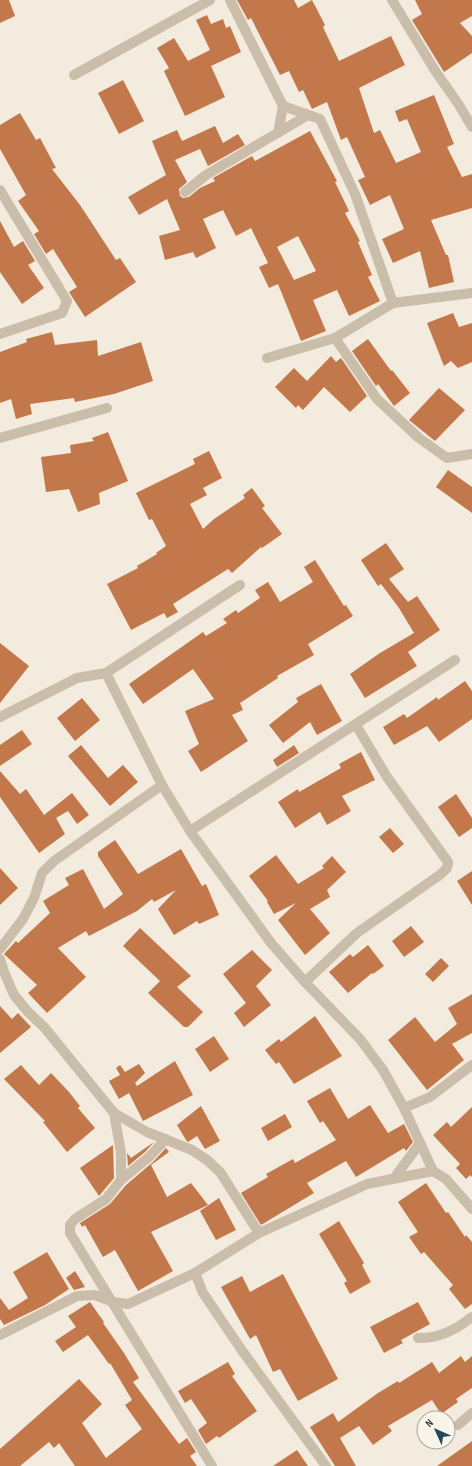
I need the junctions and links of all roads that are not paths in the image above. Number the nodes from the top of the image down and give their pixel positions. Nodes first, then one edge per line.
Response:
1 (210, 0) edge
2 (230, 0) edge
3 (392, 0) edge
4 (74, 75) dead end
5 (283, 106) junction
6 (308, 115) junction
7 (472, 127) edge
8 (278, 133) junction
9 (0, 190) edge
10 (185, 192) dead end
11 (472, 293) edge
12 (393, 303) junction
13 (0, 334) edge
14 (335, 338) junction
15 (267, 358) dead end
16 (107, 408) dead end
17 (0, 438) edge
18 (472, 454) edge
19 (240, 584) dead end
20 (455, 660) dead end
21 (106, 673) junction
22 (0, 717) edge
23 (356, 725) junction
24 (162, 785) junction
25 (190, 830) junction
26 (0, 949) edge
27 (0, 959) edge
28 (305, 982) junction
29 (472, 1065) edge
30 (468, 1074) edge
31 (404, 1108) junction
32 (114, 1113) junction
33 (166, 1139) junction
34 (420, 1143) junction
35 (433, 1171) junction
36 (395, 1177) junction
37 (121, 1180) junction
38 (472, 1209) edge
39 (259, 1233) junction
40 (195, 1273) junction
41 (113, 1302) junction
42 (472, 1317) edge
43 (0, 1335) edge
44 (418, 1338) dead end
45 (472, 1413) edge
46 (458, 1425) dead end
47 (212, 1466) edge
48 (326, 1466) edge

1 - 4 street
2 - 5 street
3 - 7 street
5 - 6 street
5 - 8 street
6 - 8 street
6 - 12 street
8 - 10 street
9 - 13 street
11 - 12 street
12 - 14 street
14 - 15 street
14 - 18 street
16 - 17 street
19 - 21 street
20 - 23 street
21 - 22 street
21 - 24 street
23 - 25 street
23 - 28 street
24 - 25 street
24 - 26 street
25 - 28 street
27 - 32 street
28 - 31 street
29 - 30 street
30 - 31 street
31 - 34 street
32 - 33 street
32 - 37 street
33 - 37 street
33 - 39 street
34 - 35 street
34 - 36 street
35 - 36 street
35 - 38 street
36 - 39 street
37 - 41 street
39 - 40 street
40 - 41 street
40 - 48 street
41 - 43 street
41 - 47 street
42 - 44 street
45 - 46 street

